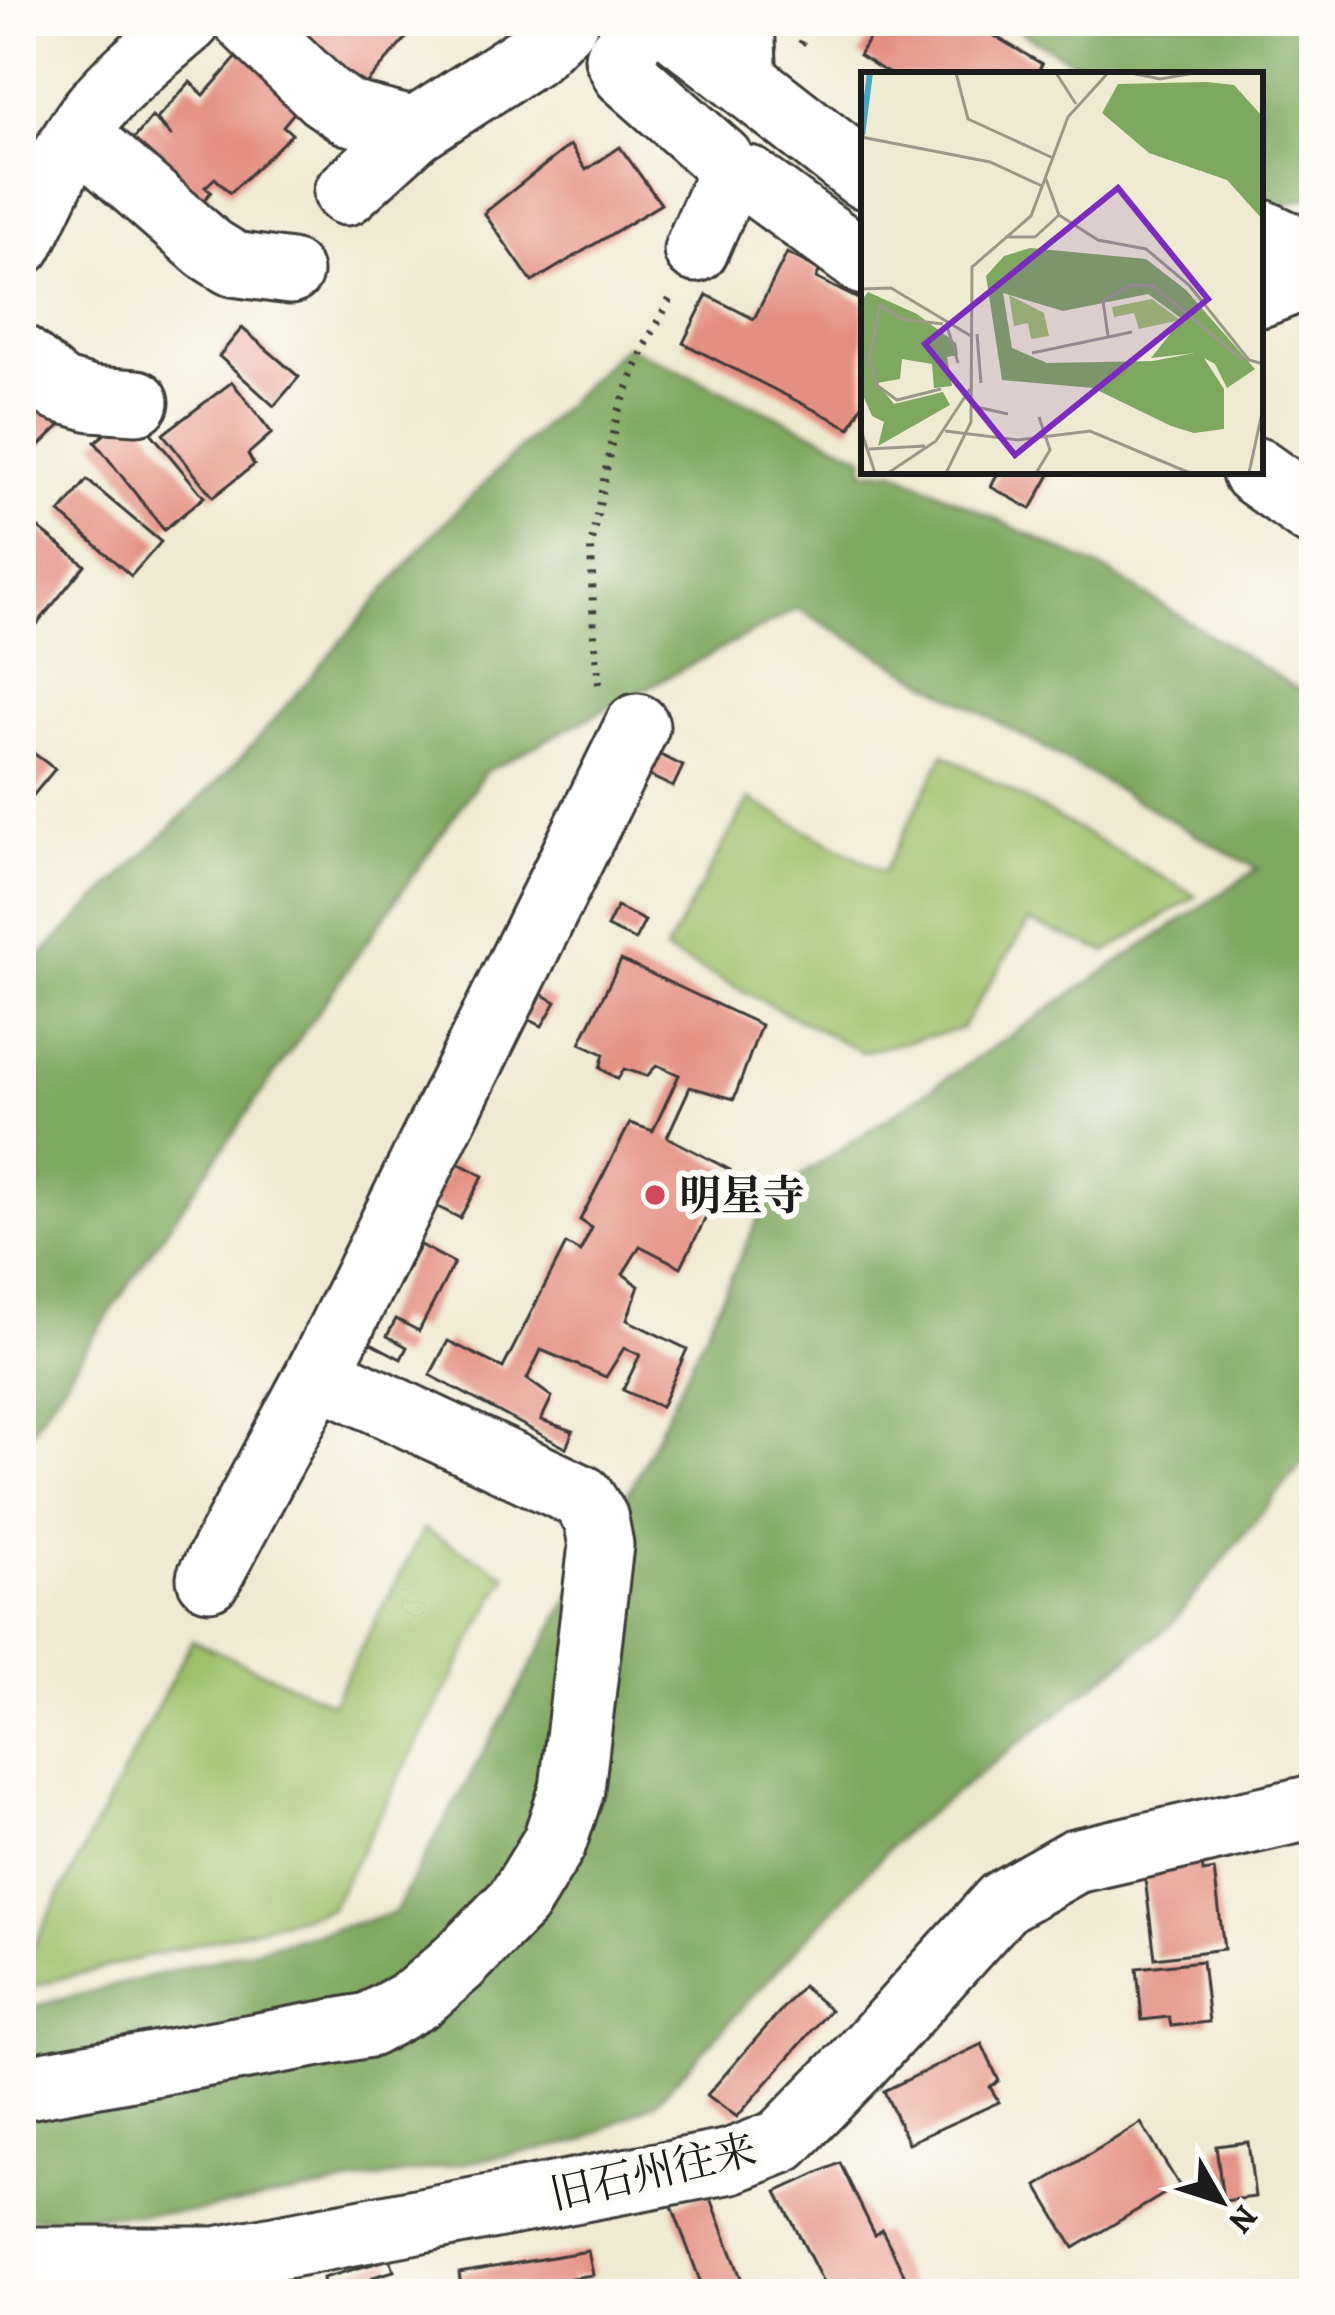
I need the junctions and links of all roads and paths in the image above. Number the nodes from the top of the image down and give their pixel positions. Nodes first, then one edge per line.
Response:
1 (190, 21) edge
2 (246, 21) edge
3 (646, 21) edge
4 (667, 21) edge
5 (557, 30) edge
6 (744, 51) edge
7 (482, 119) dead end
8 (415, 130) junction
9 (78, 134) junction
10 (861, 172) edge
11 (728, 177) junction
12 (346, 193) dead end
13 (1263, 232) edge
14 (21, 244) edge
15 (696, 250) joint
16 (1314, 256) edge
17 (861, 261) edge
18 (290, 272) dead end
19 (1314, 274) edge
20 (1263, 294) edge
21 (21, 357) edge
22 (137, 402) dead end
23 (1259, 474) edge
24 (1314, 513) edge
25 (619, 715) joint
26 (318, 1374) junction
27 (209, 1578) dead end
28 (1314, 1808) edge
29 (21, 2088) edge
30 (21, 2260) edge

1 - 9 street
2 - 8 street
3 - 11 street
4 - 6 main road
5 - 7 street
5 - 8 street
6 - 10 main road
8 - 12 street
9 - 14 street
9 - 18 street
11 - 15 street
11 - 17 street
13 - 16 street
15 - 25 path
19 - 20 street
21 - 22 street
23 - 24 main road
25 - 26 street
26 - 27 street
26 - 29 street
28 - 30 street, 旧石州往来

